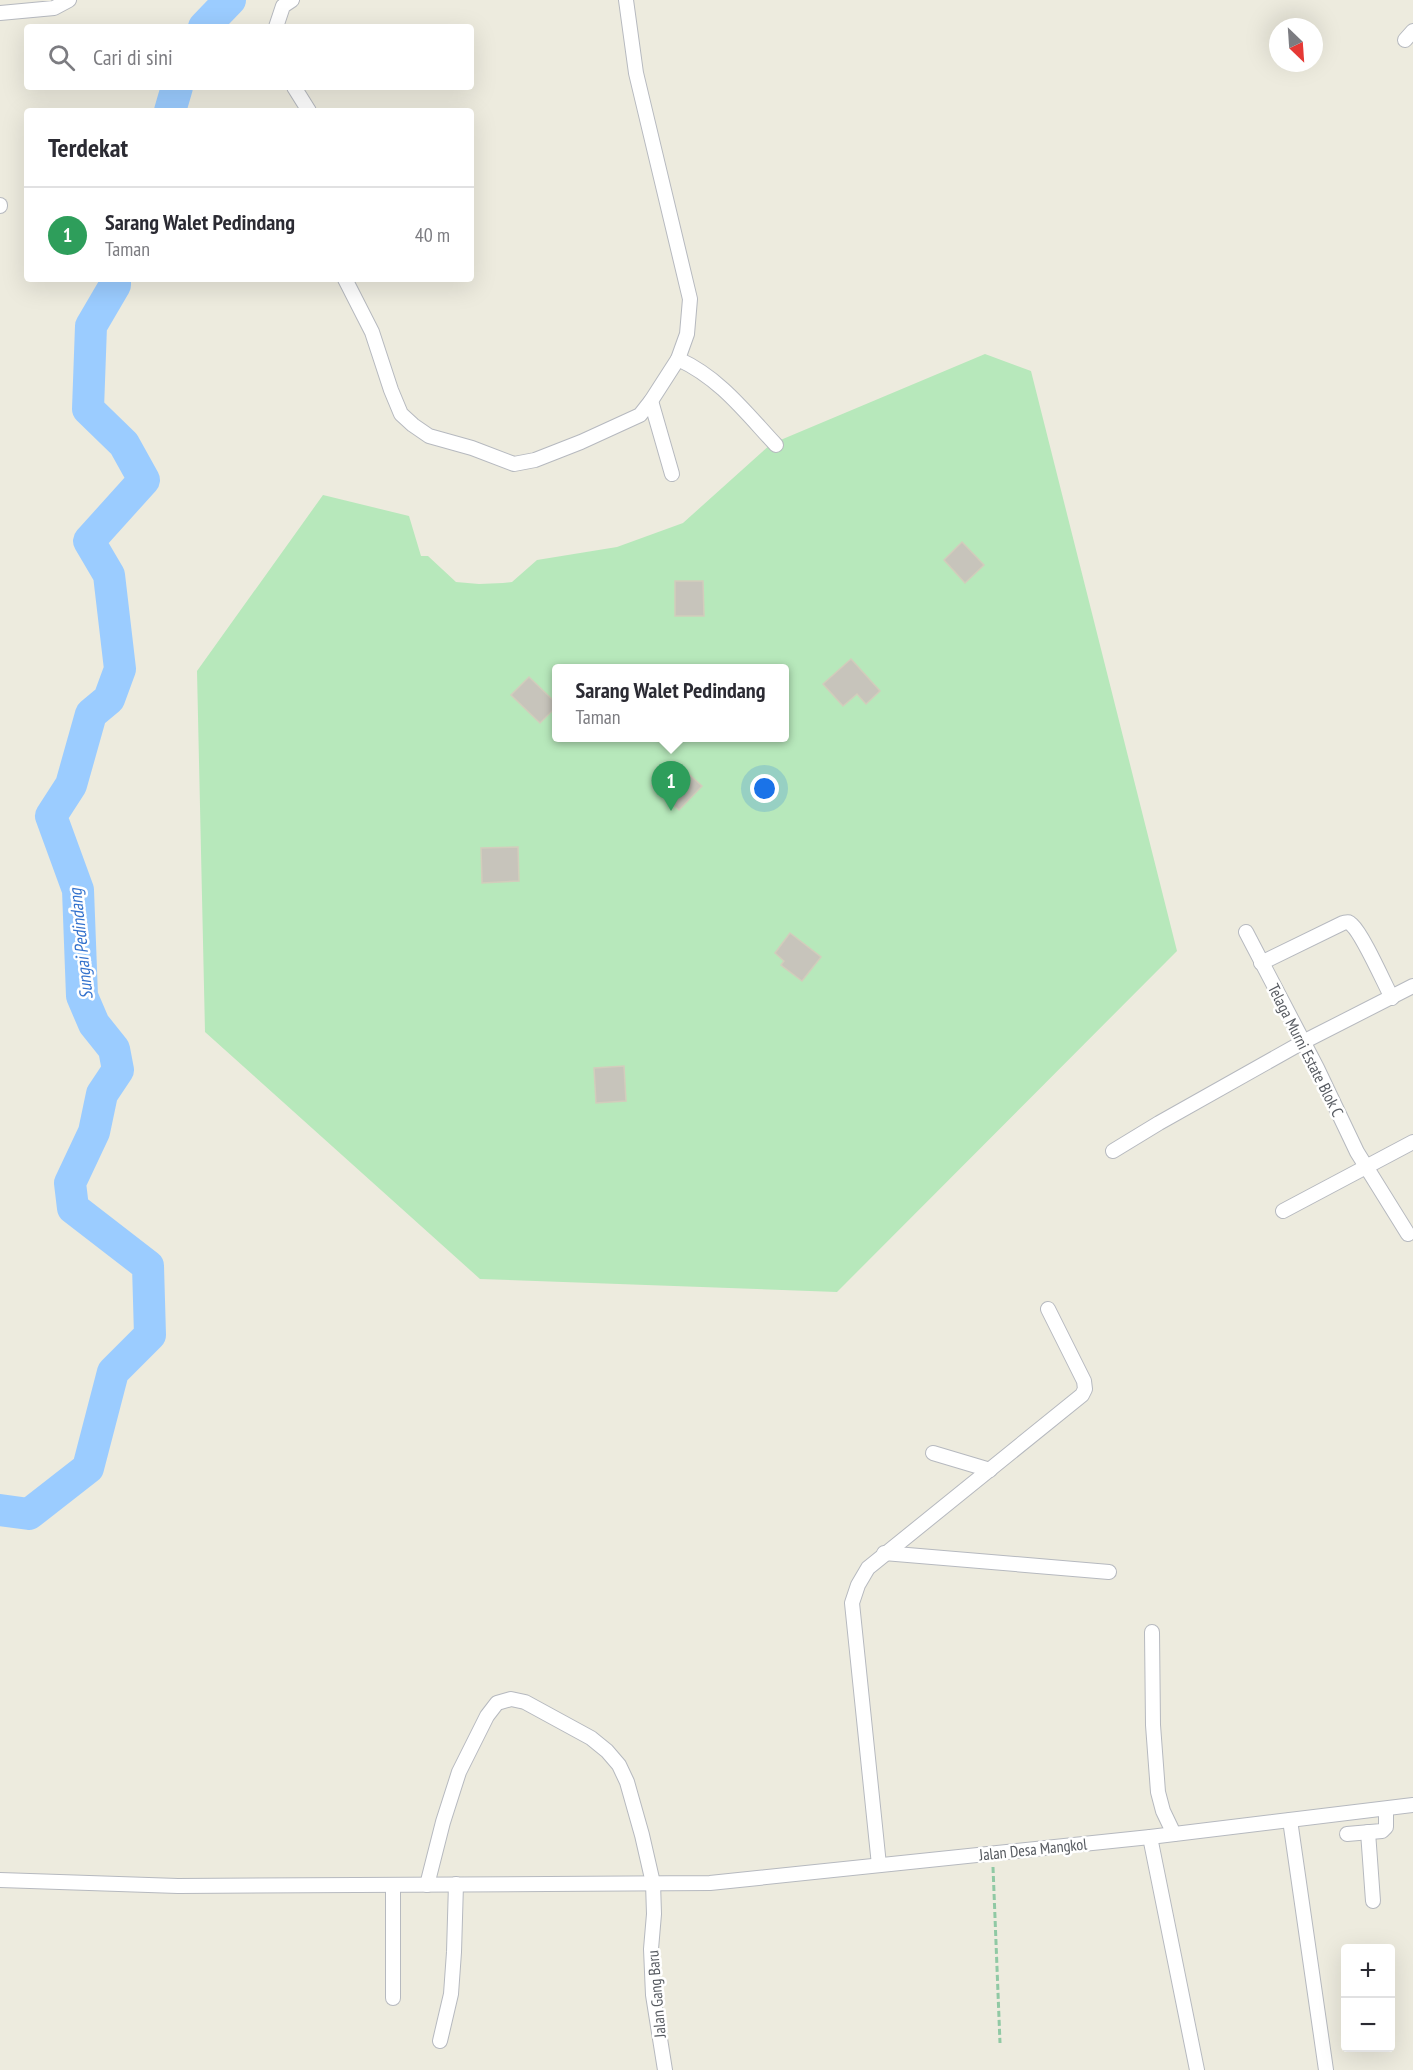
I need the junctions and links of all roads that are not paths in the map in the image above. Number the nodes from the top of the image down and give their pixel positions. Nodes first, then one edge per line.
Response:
1 (69, 0) edge
2 (292, 0) edge
3 (626, 0) edge
4 (0, 13) edge
5 (277, 24) edge
6 (296, 90) edge
7 (307, 108) edge
8 (347, 282) edge
9 (678, 359) junction
10 (651, 401) junction
11 (776, 446) dead end
12 (672, 474) dead end
13 (1246, 932) dead end
14 (1261, 963) junction
15 (1413, 986) edge
16 (1392, 998) junction
17 (1303, 1042) junction
18 (1413, 1142) edge
19 (1113, 1151) dead end
20 (1367, 1168) junction
21 (1283, 1211) dead end
22 (1407, 1233) dead end
23 (1048, 1308) dead end
24 (933, 1453) dead end
25 (990, 1470) junction
26 (884, 1553) junction
27 (1109, 1572) dead end
28 (1152, 1632) dead end
29 (1413, 1805) edge
30 (1386, 1809) junction
31 (1290, 1820) junction
32 (1368, 1832) junction
33 (1174, 1834) junction
34 (1347, 1834) dead end
35 (1149, 1837) junction
36 (879, 1865) junction
37 (0, 1880) edge
38 (653, 1883) junction
39 (456, 1884) junction
40 (427, 1885) junction
41 (393, 1886) junction
42 (1373, 1901) dead end
43 (393, 1998) dead end
44 (440, 2041) dead end
45 (665, 2070) edge
46 (1197, 2070) edge
47 (1326, 2070) edge

1 - 4 street
2 - 5 street
3 - 9 street
6 - 7 street
8 - 10 street
9 - 10 street
9 - 11 street
10 - 12 street
13 - 14 street, Telaga Murni Estate Blok C
14 - 16 street
14 - 17 street, Telaga Murni Estate Blok C
15 - 16 street
16 - 17 street
17 - 19 street
17 - 20 street, Telaga Murni Estate Blok C
18 - 20 street
20 - 21 street
20 - 22 street, Telaga Murni Estate Blok C
23 - 25 street
24 - 25 street
25 - 26 street
26 - 27 street
26 - 36 street
28 - 33 street
29 - 30 street, Jalan Desa Mangkol
30 - 31 street, Jalan Desa Mangkol
30 - 32 street
31 - 33 street, Jalan Desa Mangkol
31 - 47 street
32 - 34 street
32 - 42 street
33 - 35 street, Jalan Desa Mangkol
35 - 36 street, Jalan Desa Mangkol
35 - 46 street
36 - 38 street, Jalan Desa Mangkol
37 - 41 street, Jalan Desa Mangkol
38 - 39 street, Jalan Desa Mangkol
38 - 40 street, Jalan Gang Baru
38 - 45 street, Jalan Gang Baru
39 - 40 street, Jalan Desa Mangkol
39 - 44 street
40 - 41 street, Jalan Desa Mangkol
41 - 43 street

